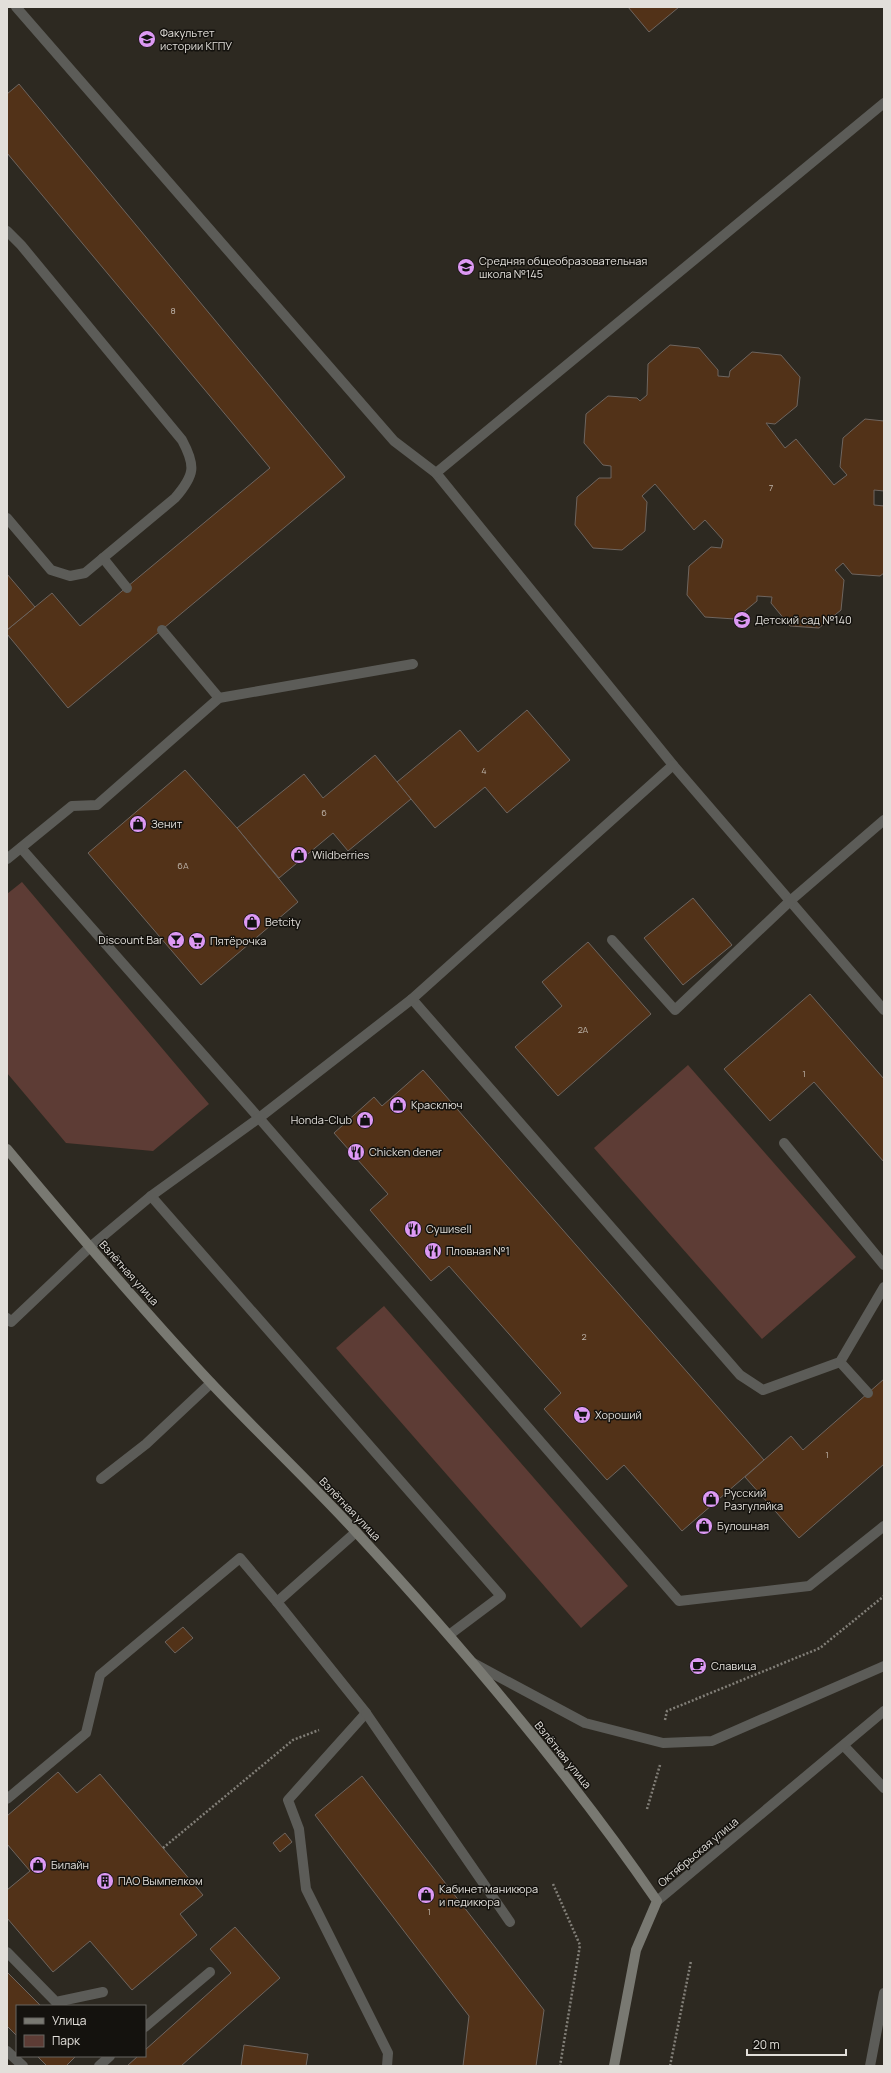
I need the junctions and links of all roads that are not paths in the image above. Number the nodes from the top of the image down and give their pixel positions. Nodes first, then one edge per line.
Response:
1 (16, 7) edge
2 (884, 103) edge
3 (7, 231) edge
4 (436, 473) junction
5 (7, 518) edge
6 (103, 558) junction
7 (127, 588) dead end
8 (162, 630) dead end
9 (413, 664) dead end
10 (219, 698) junction
11 (673, 765) junction
12 (884, 820) edge
13 (21, 848) junction
14 (7, 859) edge
15 (790, 901) junction
16 (612, 940) dead end
17 (412, 999) junction
18 (884, 1010) edge
19 (259, 1118) junction
20 (784, 1142) dead end
21 (7, 1149) edge
22 (151, 1196) junction
23 (90, 1248) junction
24 (884, 1265) edge
25 (884, 1287) edge
26 (7, 1318) edge
27 (840, 1362) junction
28 (211, 1383) junction
29 (868, 1393) dead end
30 (101, 1479) dead end
31 (884, 1526) edge
32 (356, 1532) junction
33 (276, 1602) junction
34 (449, 1635) junction
35 (473, 1663) junction
36 (884, 1666) edge
37 (884, 1711) edge
38 (366, 1713) junction
39 (844, 1746) junction
40 (884, 1788) edge
41 (7, 1799) edge
42 (657, 1901) junction
43 (510, 1922) dead end
44 (7, 1952) edge
45 (210, 1972) dead end
46 (103, 1992) dead end
47 (884, 1993) edge
48 (146, 2026) edge
49 (7, 2051) edge
50 (109, 2057) edge
51 (23, 2066) edge
52 (99, 2066) edge
53 (386, 2066) edge
54 (614, 2066) edge
55 (870, 2066) edge

1 - 4 street
2 - 4 street
3 - 6 street
4 - 11 street
5 - 6 street
6 - 7 street
8 - 10 street
9 - 10 street
10 - 13 street
11 - 15 street
11 - 17 street
12 - 15 street
13 - 14 street
13 - 19 street
15 - 16 street
15 - 18 street
17 - 19 street
17 - 27 street
19 - 22 street
19 - 31 street
20 - 24 street
21 - 23 main road, Взлётная улица
22 - 23 street
22 - 34 street
23 - 26 street
23 - 28 main road, Взлётная улица
25 - 27 street
27 - 29 street
28 - 30 street
28 - 32 main road, Взлётная улица
32 - 33 street
32 - 34 main road, Взлётная улица
33 - 38 street
33 - 41 street
34 - 35 main road, Взлётная улица
35 - 36 street
35 - 42 main road, Взлётная улица
37 - 39 street, Октябрьская улица
38 - 43 street
38 - 53 street
39 - 40 street
39 - 42 street, Октябрьская улица
42 - 54 main road, Октябрьская улица
44 - 46 street
45 - 48 street
47 - 55 street
49 - 51 street
50 - 52 street

